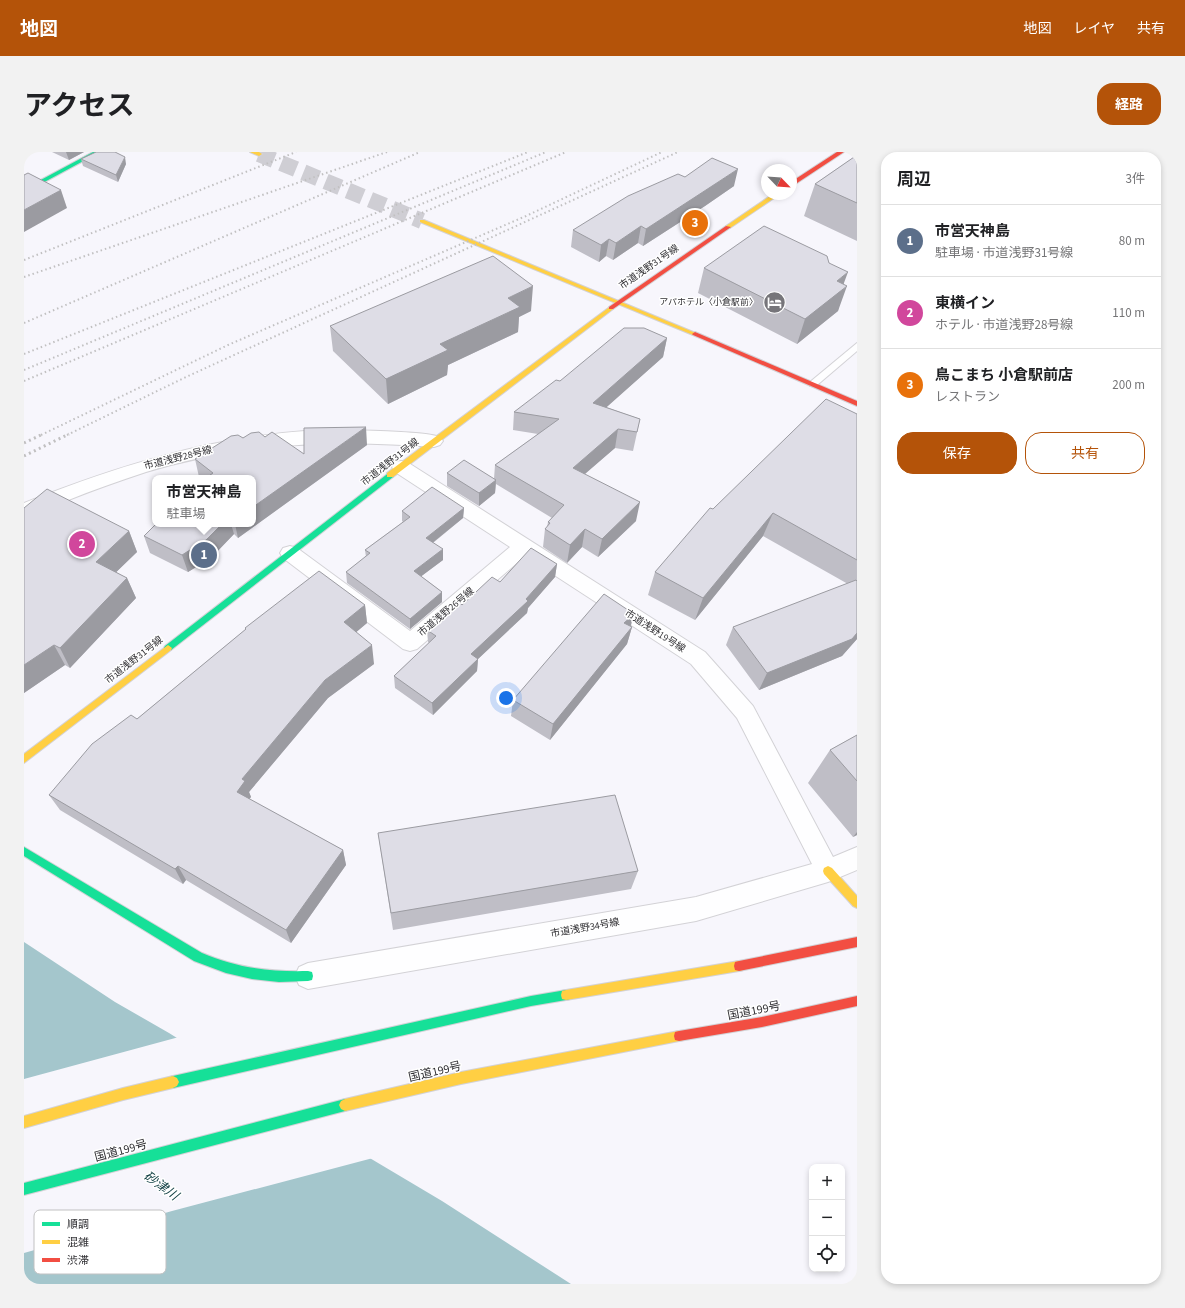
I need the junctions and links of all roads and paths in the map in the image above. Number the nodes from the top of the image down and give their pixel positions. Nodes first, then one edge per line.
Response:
1 (97, 152) edge
2 (841, 152) edge
3 (797, 181) edge
4 (24, 191) edge
5 (768, 200) edge
6 (422, 221) tunnel mouth
7 (619, 302) junction
8 (857, 346) edge
9 (813, 384) junction
10 (857, 404) edge
11 (434, 441) junction
12 (401, 467) junction
13 (24, 510) edge
14 (524, 546) junction
15 (290, 553) junction
16 (24, 759) edge
17 (24, 851) edge
18 (857, 858) edge
19 (828, 871) junction
20 (857, 902) edge
21 (857, 942) edge
22 (308, 976) joint
23 (857, 1001) edge
24 (24, 1122) edge
25 (24, 1189) edge

1 - 4 main road
2 - 3 main road
5 - 7 main road, 市道浅野31号線
6 - 7 main road
7 - 9 main road
7 - 11 main road, 市道浅野31号線
8 - 9 lane
9 - 10 main road
11 - 12 main road, 市道浅野31号線
11 - 13 street, 市道浅野28号線
12 - 14 street, 市道浅野19号線
12 - 15 main road, 市道浅野31号線
14 - 15 street, 市道浅野26号線
14 - 19 street, 市道浅野19号線
15 - 16 main road, 市道浅野31号線
17 - 22 main road
18 - 19 street, 市道浅野34号線
19 - 20 main road
19 - 22 street, 市道浅野34号線
21 - 24 main road
23 - 25 main road, 国道199号

